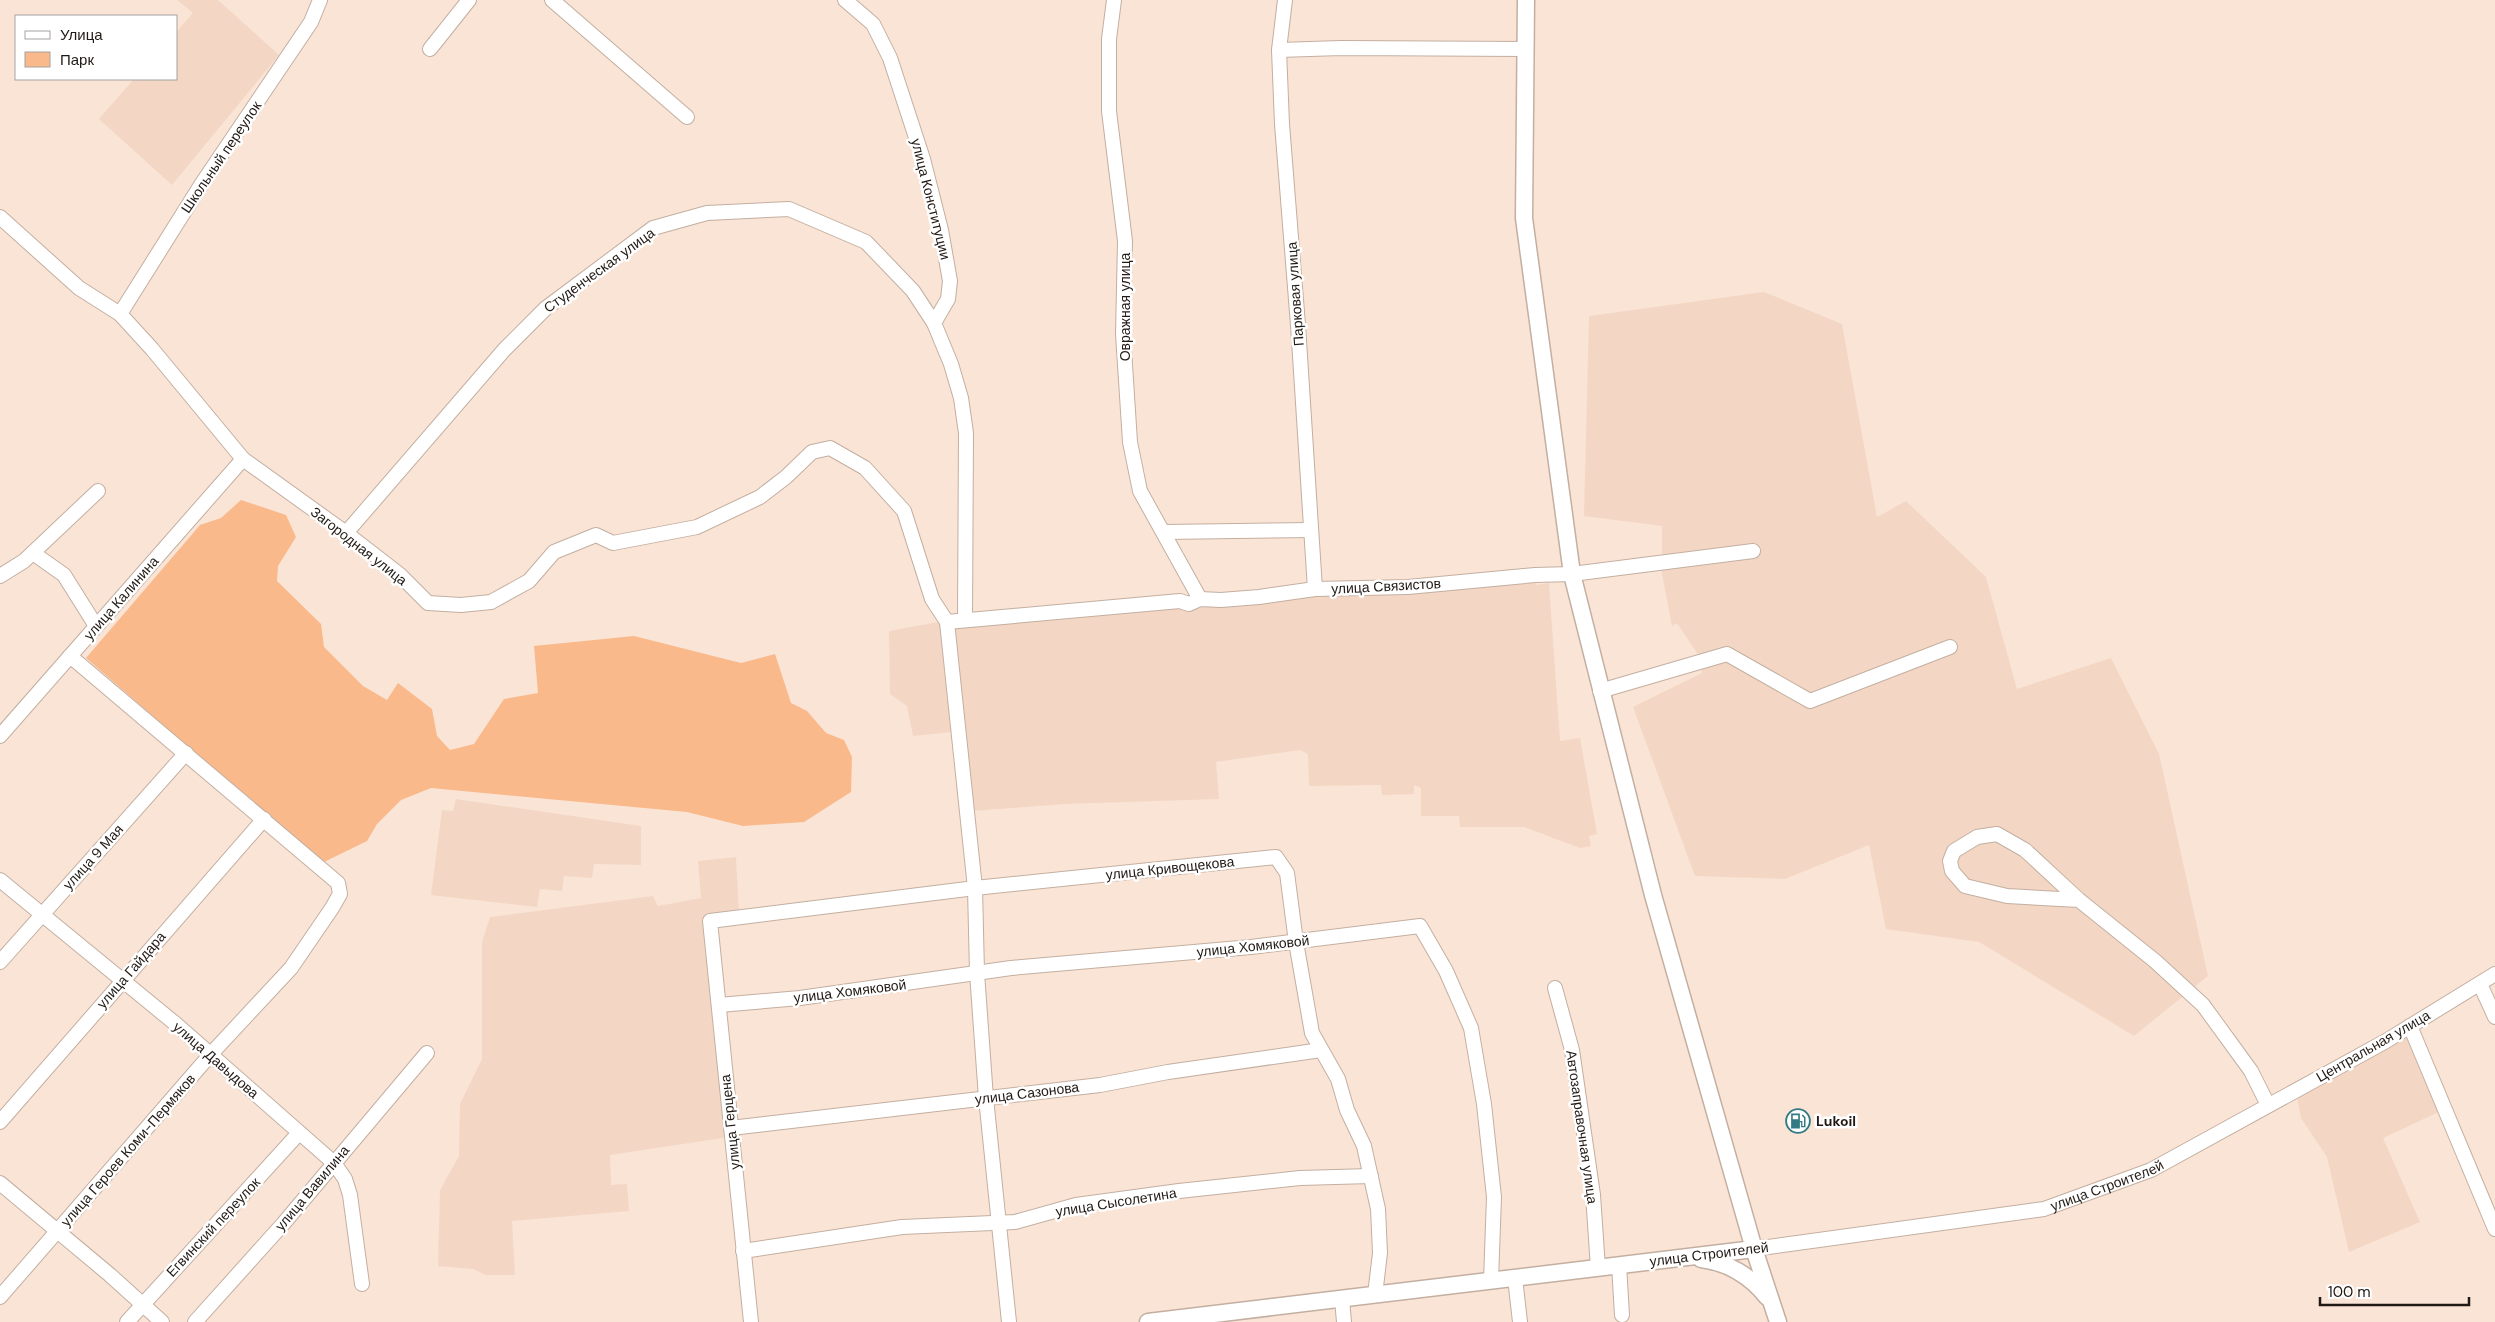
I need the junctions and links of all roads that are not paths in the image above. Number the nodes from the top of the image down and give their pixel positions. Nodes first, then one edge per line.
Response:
1 (320, 0) edge
2 (469, 0) edge
3 (552, 0) edge
4 (845, 0) edge
5 (1114, 0) edge
6 (1286, 0) edge
7 (1526, 0) edge
8 (430, 49) dead end
9 (1525, 49) junction
10 (1279, 50) junction
11 (687, 116) dead end
12 (0, 217) edge
13 (120, 314) junction
14 (934, 324) junction
15 (242, 459) junction
16 (98, 491) dead end
17 (1311, 530) junction
18 (1164, 532) junction
19 (346, 533) junction
20 (1753, 550) dead end
21 (33, 552) junction
22 (1572, 574) junction
23 (0, 576) edge
24 (1315, 589) junction
25 (1200, 599) junction
26 (964, 620) junction
27 (947, 622) junction
28 (96, 626) junction
29 (1950, 647) dead end
30 (70, 656) junction
31 (1600, 692) junction
32 (0, 736) edge
33 (186, 753) junction
34 (264, 819) junction
35 (0, 880) edge
36 (975, 888) junction
37 (2080, 900) junction
38 (42, 914) junction
39 (1296, 942) junction
40 (0, 962) edge
41 (977, 973) junction
42 (2495, 974) edge
43 (122, 980) junction
44 (2480, 984) junction
45 (1555, 988) dead end
46 (719, 1005) junction
47 (2495, 1018) edge
48 (2410, 1026) junction
49 (1321, 1050) junction
50 (427, 1052) dead end
51 (210, 1055) junction
52 (986, 1098) junction
53 (2268, 1105) junction
54 (2250, 1115) joint
55 (0, 1122) edge
56 (731, 1128) junction
57 (299, 1133) junction
58 (334, 1164) junction
59 (1371, 1176) junction
60 (0, 1183) edge
61 (1000, 1222) junction
62 (2495, 1229) edge
63 (57, 1231) junction
64 (1754, 1249) junction
65 (743, 1251) junction
66 (1684, 1257) junction
67 (1620, 1265) junction
68 (1598, 1268) junction
69 (1515, 1278) junction
70 (1491, 1281) junction
71 (362, 1284) dead end
72 (1375, 1294) junction
73 (0, 1297) edge
74 (1342, 1299) junction
75 (142, 1304) junction
76 (1772, 1304) junction
77 (1622, 1315) dead end
78 (127, 1322) edge
79 (162, 1322) edge
80 (195, 1322) edge
81 (750, 1322) edge
82 (1009, 1322) edge
83 (1148, 1322) edge
84 (1344, 1322) edge
85 (1520, 1322) edge
86 (1778, 1322) edge

1 - 13 street, Школьный переулок
2 - 8 street
3 - 11 street
4 - 14 street, улица Конституции
5 - 18 street, Овражная улица
6 - 10 street, Парковая улица
7 - 9 main road
9 - 10 street
9 - 22 main road
10 - 17 street, Парковая улица
12 - 13 street, Загородная улица
13 - 15 street, Загородная улица
14 - 19 street, Студенческая улица
14 - 26 street
15 - 19 street, Загородная улица
15 - 28 street, улица Калинина
16 - 21 street
17 - 18 street
17 - 24 street, Парковая улица
18 - 25 street, Овражная улица
19 - 27 street, Загородная улица
20 - 22 street, улица Связистов
21 - 23 street
21 - 28 street
22 - 24 street, улица Связистов
22 - 31 main road
24 - 25 street, улица Связистов
25 - 26 street, улица Связистов
26 - 27 street, улица Связистов
27 - 36 street
28 - 30 street, улица Калинина
29 - 31 street
30 - 32 street, улица Калинина
30 - 33 street
31 - 64 main road
33 - 34 street
33 - 38 street, улица 9 Мая
34 - 43 street, улица Гайдара
34 - 51 street, улица Героев Коми-Пермяков
35 - 38 street, улица Давыдова
36 - 39 street, улица Кривощекова
36 - 41 street
36 - 46 street, улица Герцена
37 - 37 street
37 - 53 street
38 - 40 street, улица 9 Мая
38 - 43 street, улица Давыдова
39 - 41 street, улица Хомяковой
39 - 49 street
39 - 70 street, улица Хомяковой
41 - 46 street, улица Хомяковой
41 - 52 street
42 - 44 street, Центральная улица
43 - 51 street, улица Давыдова
43 - 55 street, улица Гайдара
44 - 47 street
44 - 48 street, Центральная улица
45 - 68 street, Автозаправочная улица
46 - 56 street, улица Герцена
48 - 53 street, Центральная улица
48 - 62 street
49 - 52 street, улица Сазонова
49 - 59 street
50 - 58 street, улица Вавилина
51 - 57 street, улица Давыдова
51 - 63 street, улица Героев Коми-Пермяков
52 - 56 street, улица Сазонова
52 - 61 street
53 - 54 street, Центральная улица
54 - 64 street, улица Строителей
56 - 65 street, улица Герцена
57 - 58 street, улица Давыдова
57 - 75 street, Егвинский переулок
58 - 71 street, улица Давыдова
58 - 80 street, улица Вавилина
59 - 61 street, улица Сысолетина
59 - 72 street
60 - 63 street
61 - 65 street, улица Сысолетина
61 - 82 street
63 - 73 street, улица Героев Коми-Пермяков
63 - 75 street
64 - 66 main road, улица Строителей
64 - 76 main road
65 - 81 street, улица Герцена
66 - 67 main road, улица Строителей
66 - 76 main road
67 - 68 main road, улица Строителей
67 - 77 street
68 - 69 main road, улица Строителей
69 - 70 main road, улица Строителей
69 - 85 street
70 - 72 main road, улица Строителей
72 - 74 main road, улица Строителей
74 - 83 main road, улица Строителей
74 - 84 street
75 - 78 street, Егвинский переулок
75 - 79 street
76 - 86 main road

